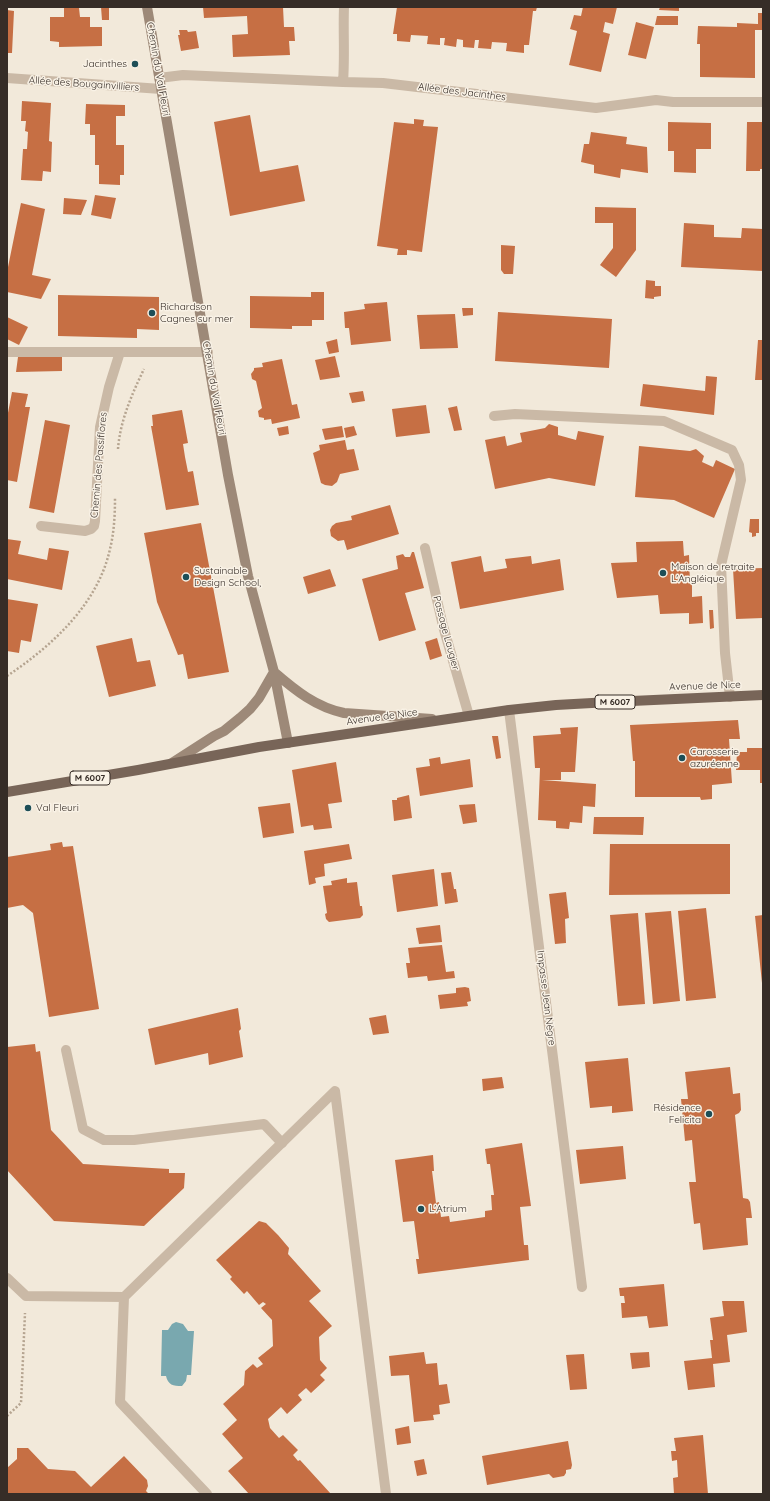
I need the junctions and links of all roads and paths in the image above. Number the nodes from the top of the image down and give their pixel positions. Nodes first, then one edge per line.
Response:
1 (146, 7) edge
2 (344, 7) edge
3 (7, 78) edge
4 (159, 78) junction
5 (343, 82) junction
6 (161, 89) junction
7 (763, 102) edge
8 (7, 352) edge
9 (120, 352) junction
10 (208, 352) junction
11 (494, 416) dead end
12 (41, 526) dead end
13 (425, 548) dead end
14 (274, 672) junction
15 (763, 695) edge
16 (730, 697) junction
17 (509, 710) junction
18 (469, 716) junction
19 (445, 720) junction
20 (288, 743) junction
21 (172, 763) junction
22 (7, 792) edge
23 (66, 1050) dead end
24 (282, 1143) junction
25 (7, 1278) edge
26 (582, 1287) dead end
27 (26, 1296) junction
28 (124, 1297) junction
29 (7, 1416) edge
30 (206, 1494) edge
31 (386, 1494) edge

1 - 4 street, Chemin du Val Fleuri
2 - 5 street
3 - 6 street, Allée des Bougainvilliers
4 - 5 street, Allée des Jacinthes
4 - 6 street, Chemin du Val Fleuri
5 - 7 street, Allée des Jacinthes
6 - 10 street, Chemin du Val Fleuri
8 - 9 street
9 - 10 street
9 - 12 street, Chemin des Passiflores
10 - 14 street, Chemin du Val Fleuri
11 - 16 street
13 - 18 street, Passage Laugier
14 - 19 street
14 - 20 street, Chemin du Val Fleuri
14 - 21 street
15 - 16 main road, Avenue de Nice / M 6007
16 - 17 main road, Avenue de Nice / M 6007
17 - 18 main road, Avenue de Nice / M 6007
17 - 26 street, Impasse Jean Nègre
18 - 19 main road, Avenue de Nice / M 6007
19 - 20 main road, Avenue de Nice / M 6007
20 - 21 main road, Avenue de Nice / M 6007
21 - 22 main road, Avenue de Nice / M 6007
23 - 24 street
24 - 28 street
24 - 31 street
25 - 27 street
27 - 28 street
27 - 29 path
28 - 30 street

